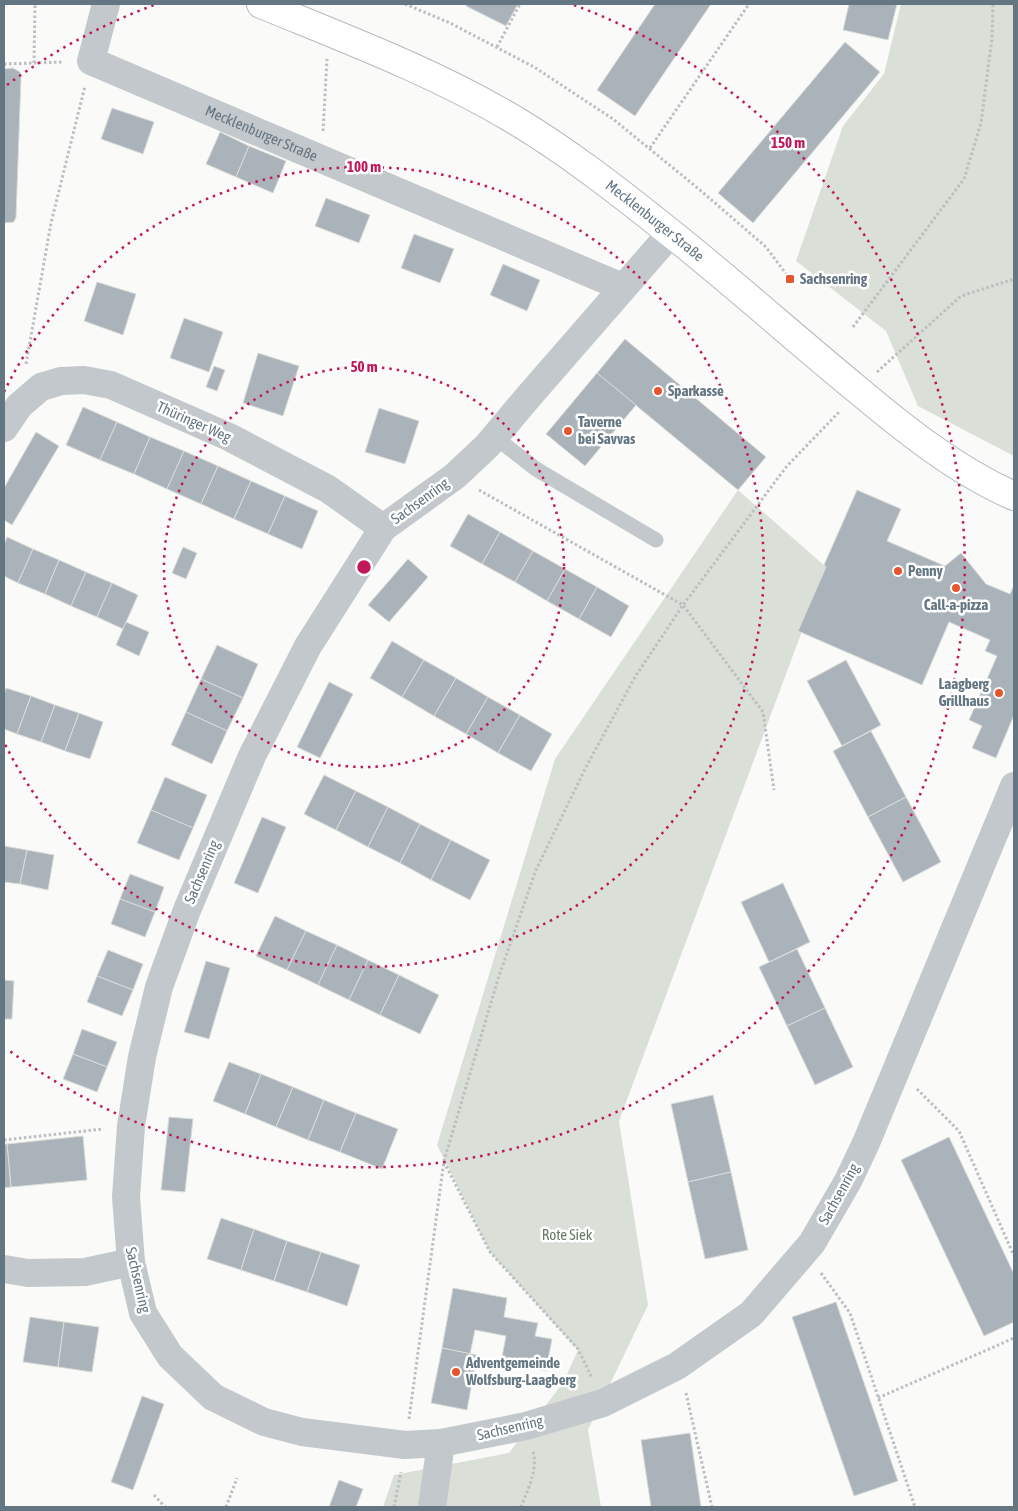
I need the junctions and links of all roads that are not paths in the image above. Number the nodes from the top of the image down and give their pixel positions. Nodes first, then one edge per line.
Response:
1 (106, 4) edge
2 (261, 4) edge
3 (671, 233) junction
4 (622, 287) junction
5 (11, 417) edge
6 (495, 437) junction
7 (1014, 496) edge
8 (383, 528) junction
9 (656, 540) dead end
10 (1014, 786) edge
11 (1008, 819) edge
12 (131, 1262) junction
13 (4, 1269) edge
14 (441, 1443) junction
15 (432, 1507) edge

1 - 4 street, Mecklenburger Straße
2 - 3 street, Mecklenburger Straße
3 - 4 street, Sachsenring
3 - 7 street, Mecklenburger Straße
4 - 6 street, Sachsenring
5 - 8 street, Thüringer Weg
6 - 8 street, Sachsenring
6 - 9 lane
8 - 12 street, Sachsenring
10 - 11 street, Sachsenring
11 - 14 street, Sachsenring
12 - 13 street
12 - 14 street, Sachsenring
14 - 15 street

